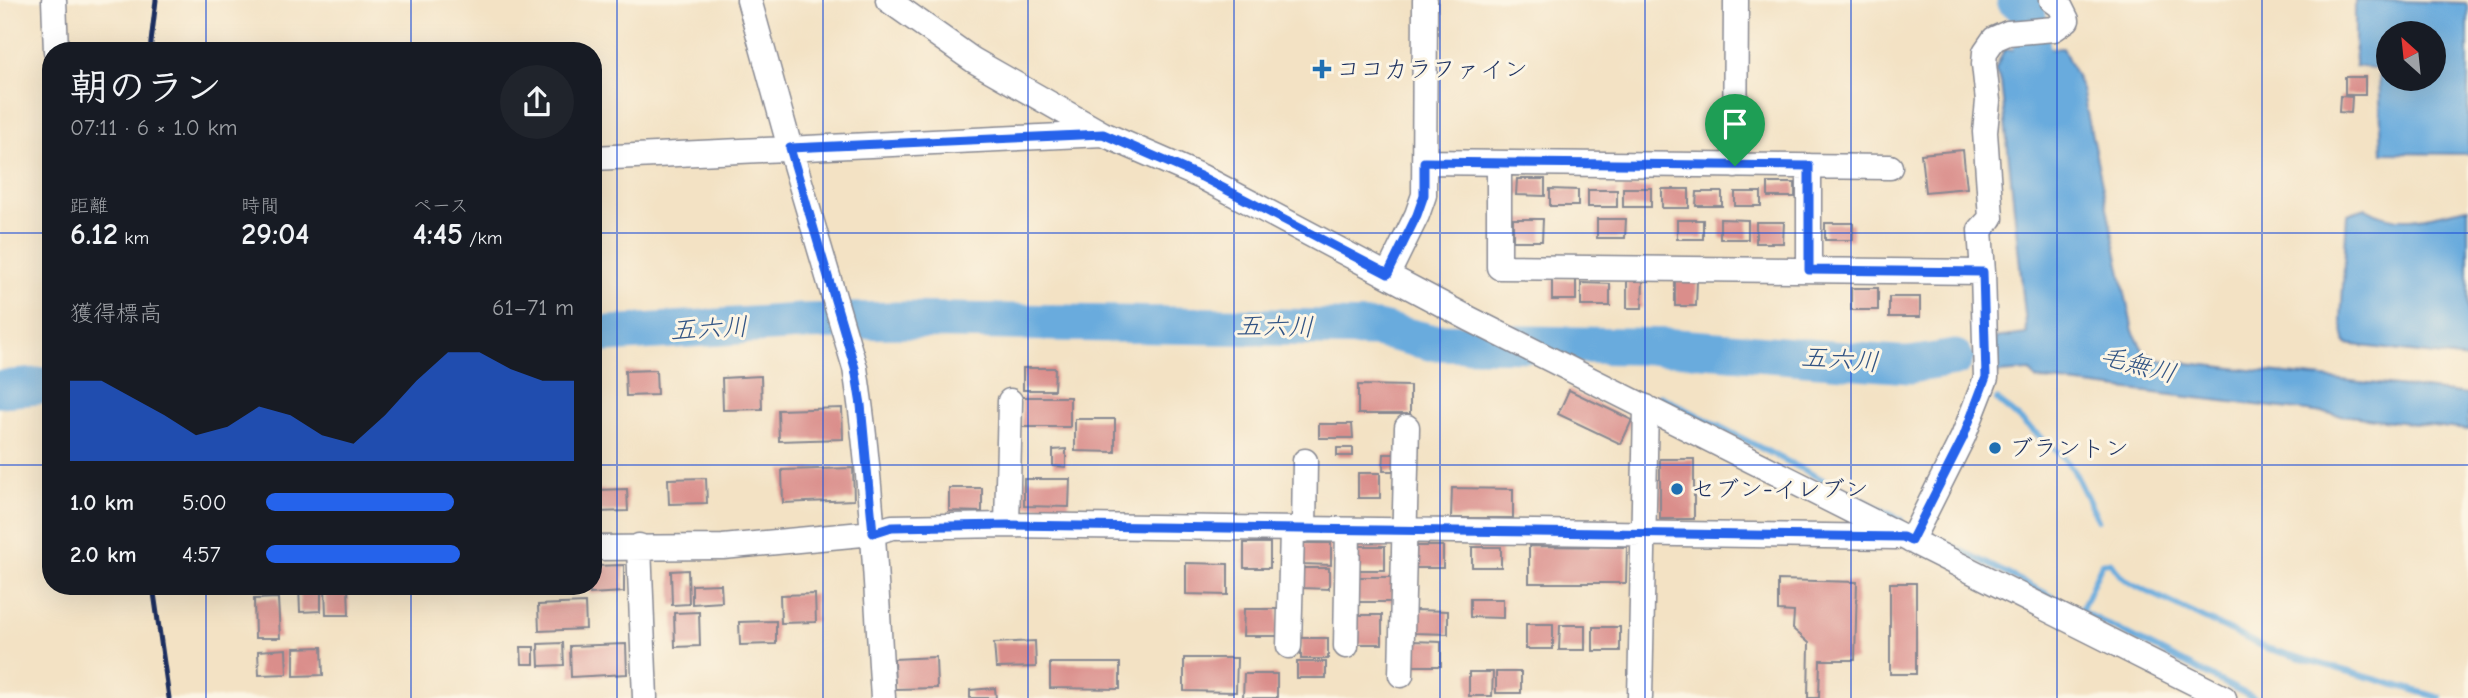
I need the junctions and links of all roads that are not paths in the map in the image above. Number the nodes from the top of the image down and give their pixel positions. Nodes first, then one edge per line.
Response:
1 (54, 0) edge
2 (749, 0) edge
3 (888, 0) edge
4 (1425, 0) edge
5 (1736, 0) edge
6 (2052, 0) edge
7 (56, 42) edge
8 (1103, 134) junction
9 (790, 148) junction
10 (602, 158) edge
11 (1424, 162) junction
12 (1499, 163) junction
13 (1735, 166) junction
14 (1809, 166) junction
15 (1890, 167) dead end
16 (1809, 270) junction
17 (1983, 272) junction
18 (1388, 274) junction
19 (1010, 401) dead end
20 (1646, 407) junction
21 (1407, 427) dead end
22 (1306, 461) dead end
23 (1007, 525) junction
24 (1298, 530) junction
25 (1348, 530) junction
26 (1405, 530) junction
27 (873, 533) junction
28 (1642, 533) junction
29 (1907, 539) junction
30 (639, 546) junction
31 (602, 548) edge
32 (1289, 646) dead end
33 (1346, 646) dead end
34 (1401, 675) dead end
35 (645, 698) edge
36 (883, 698) edge
37 (1640, 698) edge
38 (2224, 698) edge

1 - 7 street
2 - 9 street
3 - 8 street
4 - 11 street
5 - 13 street
6 - 17 street
8 - 9 street
8 - 18 street
9 - 10 street
9 - 27 street
11 - 12 street
11 - 18 street
12 - 13 street
12 - 16 street
13 - 14 street
14 - 15 street
14 - 16 street
16 - 17 street
17 - 29 street
18 - 20 street
19 - 23 street
20 - 28 street
20 - 29 street
21 - 26 street
22 - 24 street
23 - 24 street
23 - 27 street
24 - 25 street
24 - 32 street
25 - 26 street
25 - 33 street
26 - 28 street
26 - 34 street
27 - 30 street
27 - 36 street
28 - 29 street
28 - 37 street
29 - 38 street
30 - 31 street
30 - 35 street

